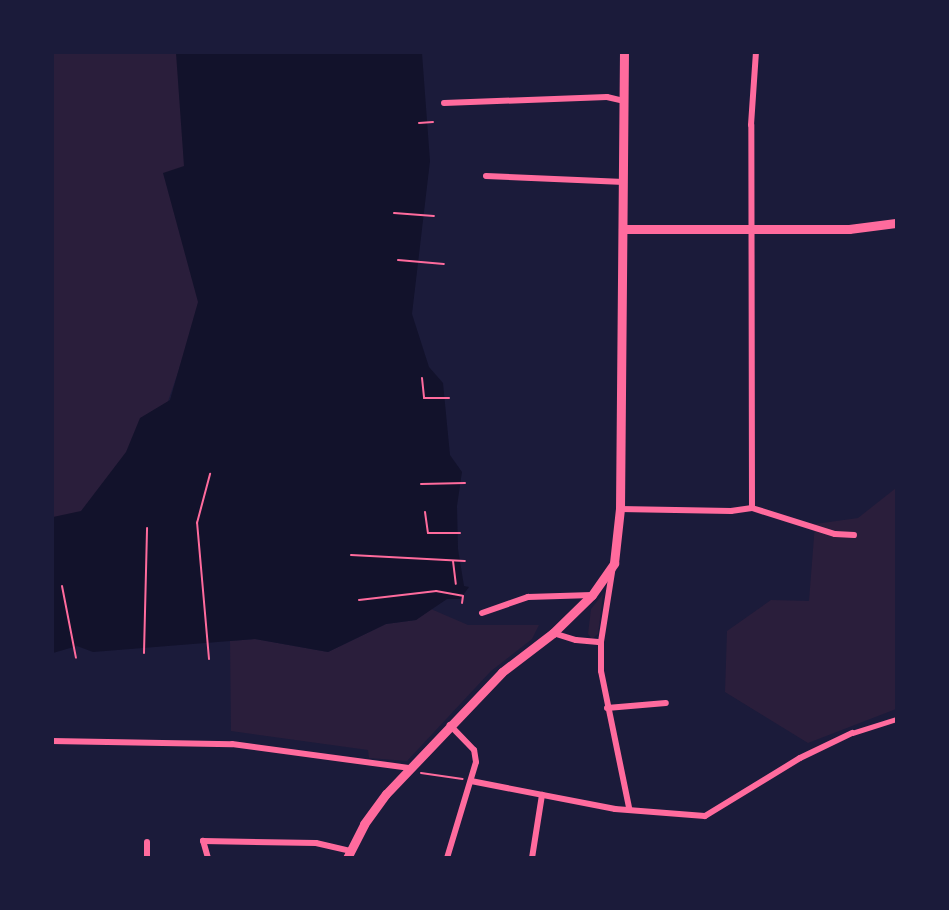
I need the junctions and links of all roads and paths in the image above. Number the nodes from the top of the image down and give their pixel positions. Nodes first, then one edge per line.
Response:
1 (624, 52) edge
2 (756, 52) edge
3 (625, 101) junction
4 (444, 103) dead end
5 (433, 122) dead end
6 (419, 123) dead end
7 (486, 176) dead end
8 (624, 182) junction
9 (394, 213) dead end
10 (434, 216) dead end
11 (897, 223) edge
12 (752, 228) junction
13 (624, 230) junction
14 (398, 260) dead end
15 (444, 264) dead end
16 (422, 378) dead end
17 (449, 398) dead end
18 (210, 474) dead end
19 (465, 483) dead end
20 (421, 484) dead end
21 (621, 508) junction
22 (752, 508) junction
23 (426, 512) dead end
24 (147, 528) dead end
25 (460, 533) dead end
26 (854, 535) dead end
27 (351, 555) dead end
28 (453, 561) junction
29 (465, 561) dead end
30 (614, 563) junction
31 (456, 584) dead end
32 (62, 586) dead end
33 (592, 595) junction
34 (359, 600) dead end
35 (462, 603) dead end
36 (482, 613) dead end
37 (553, 633) junction
38 (601, 642) junction
39 (144, 653) dead end
40 (76, 658) dead end
41 (209, 659) dead end
42 (666, 703) dead end
43 (607, 708) junction
44 (897, 719) edge
45 (450, 725) junction
46 (852, 733) joint
47 (52, 741) edge
48 (410, 768) junction
49 (471, 781) junction
50 (542, 795) junction
51 (629, 808) junction
52 (147, 842) dead end
53 (349, 854) edge
54 (147, 858) edge
55 (208, 858) edge
56 (447, 858) edge
57 (532, 858) edge

1 - 3 street
2 - 12 street
3 - 4 street
3 - 8 street
5 - 6 path
7 - 8 street
8 - 13 street
9 - 10 path
11 - 12 street
12 - 13 street
12 - 22 street
13 - 21 street
14 - 15 path
16 - 17 path
18 - 41 path
19 - 20 path
21 - 22 street
21 - 30 street
22 - 26 street
23 - 25 path
24 - 39 path
27 - 28 path
28 - 29 path
28 - 31 path
30 - 33 street
30 - 38 street
32 - 40 path
33 - 36 street
33 - 37 street
34 - 35 path
37 - 38 street
37 - 45 street
38 - 43 street
42 - 43 street
43 - 51 street
44 - 46 street
45 - 48 street
45 - 49 street
46 - 51 street
47 - 48 street
48 - 49 path
48 - 53 street
49 - 50 street
49 - 56 street
50 - 51 street
50 - 57 street
52 - 54 street
53 - 55 street

